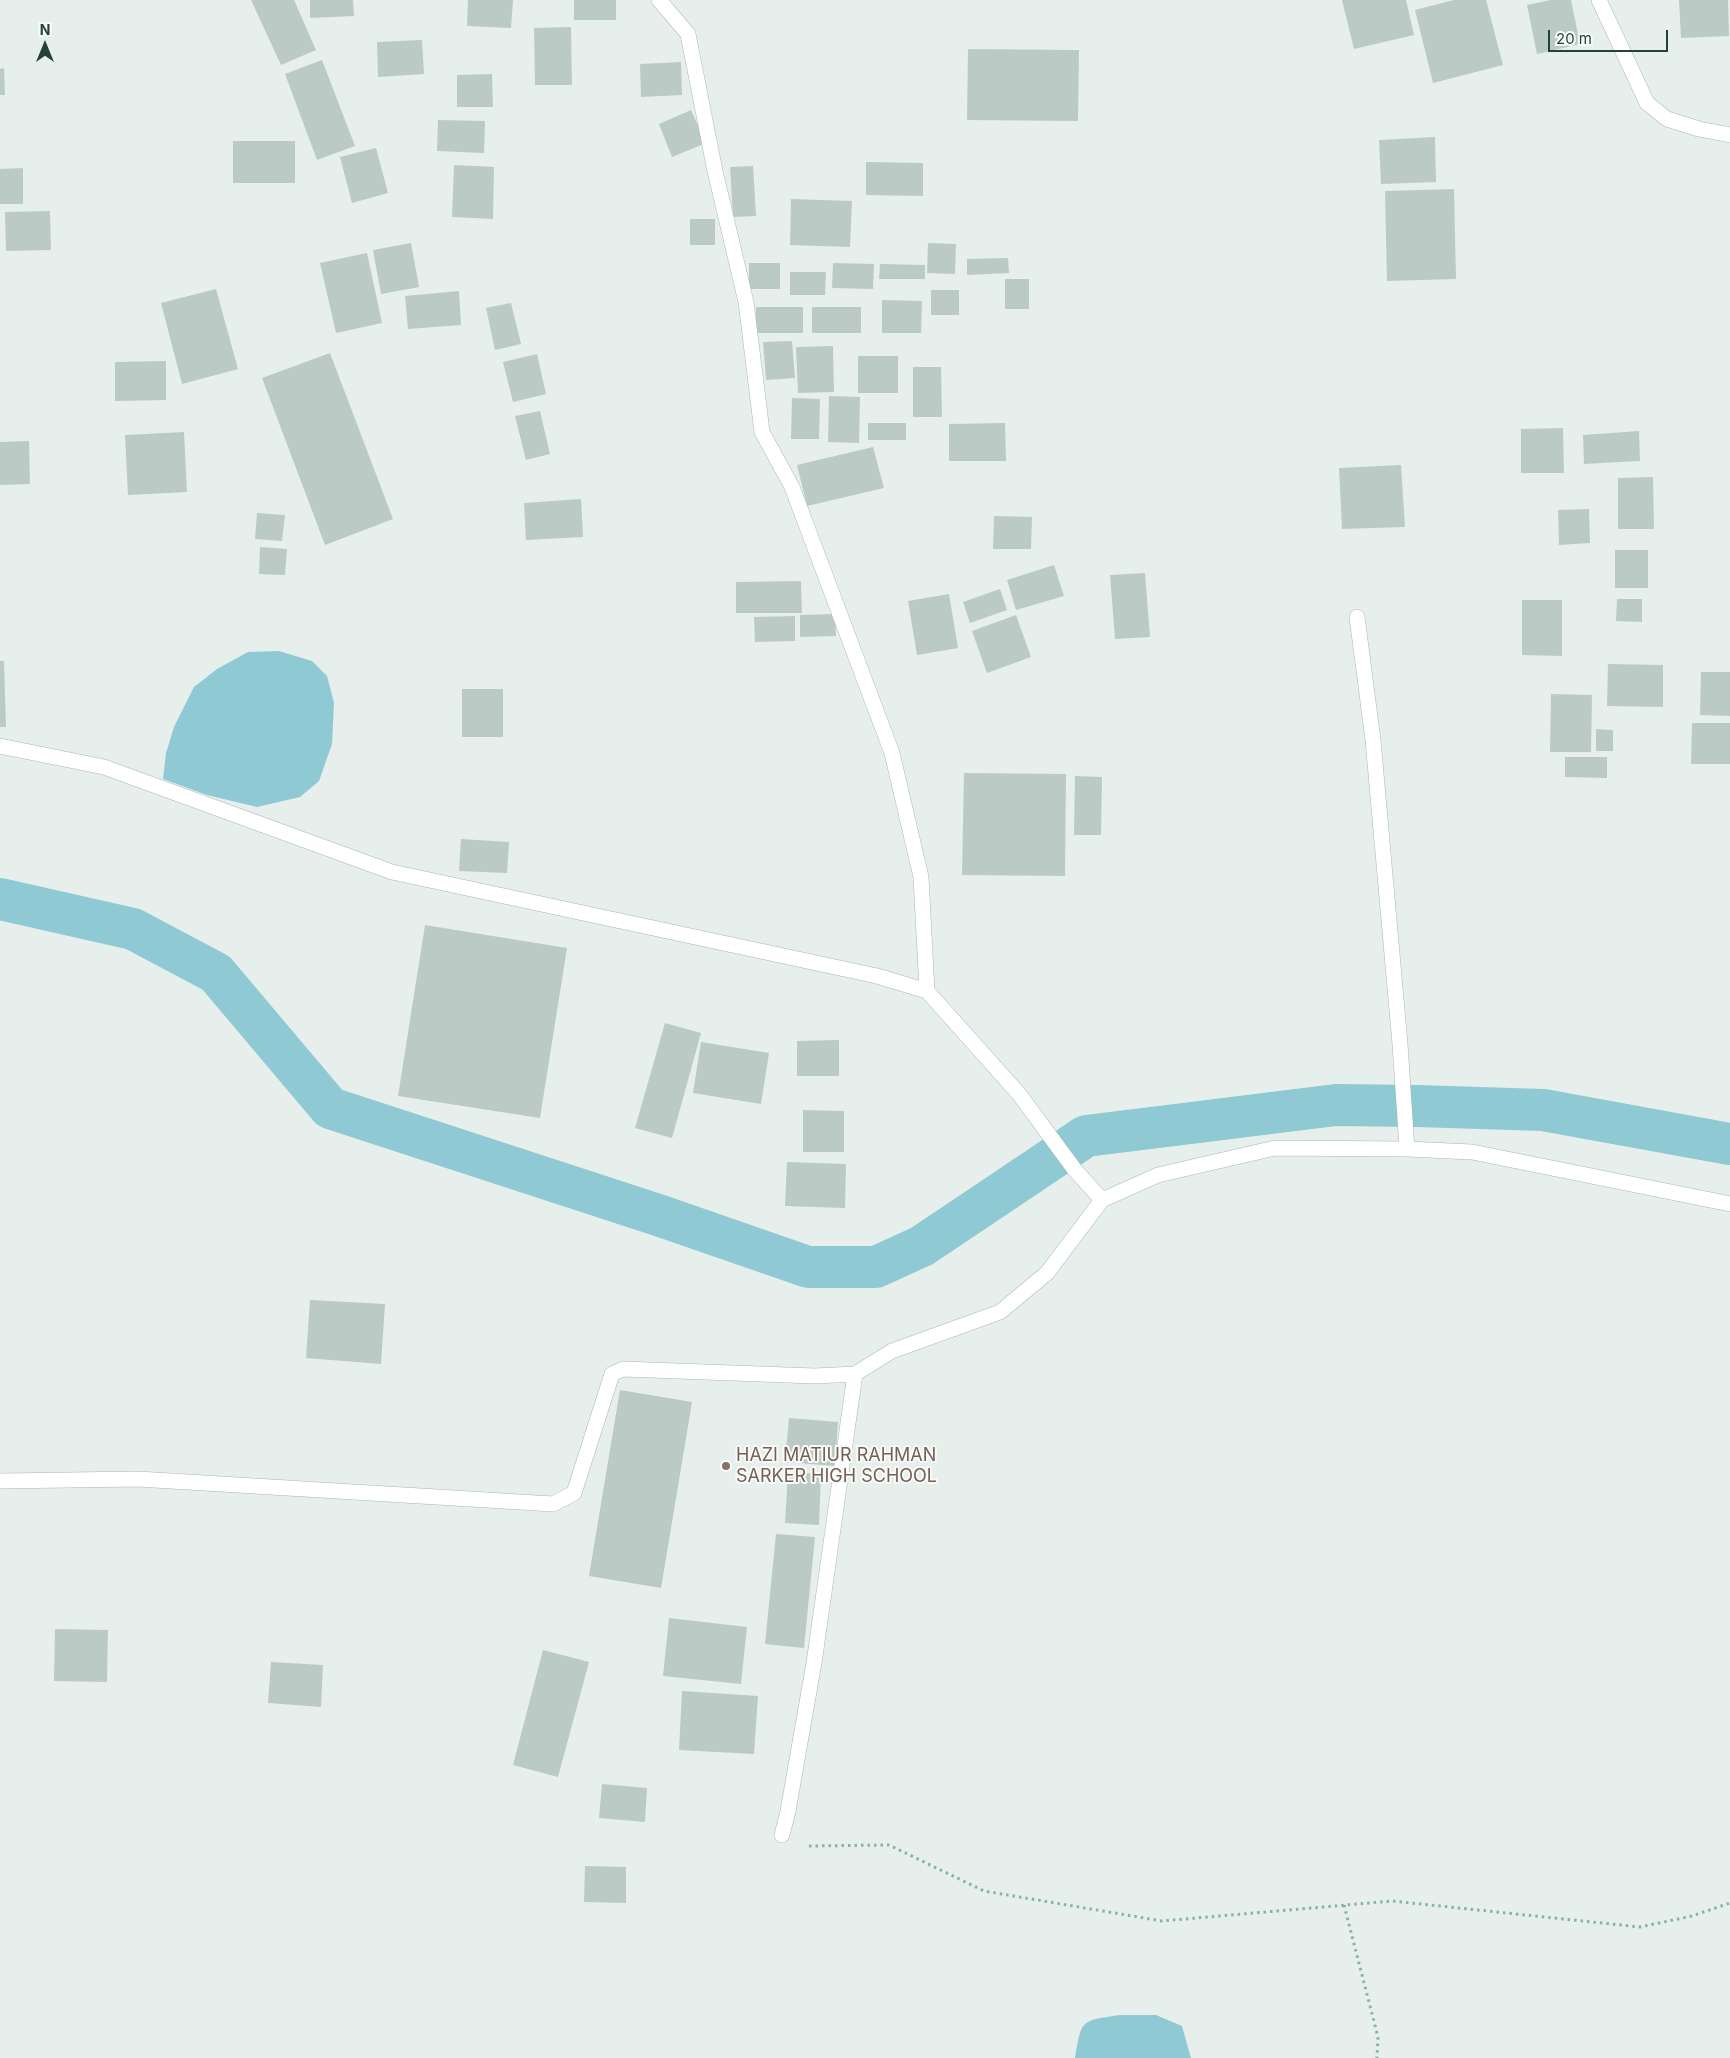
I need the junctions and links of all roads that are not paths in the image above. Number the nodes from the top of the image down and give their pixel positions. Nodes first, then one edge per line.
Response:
1 (658, 0) edge
2 (1599, 0) edge
3 (1730, 135) edge
4 (1357, 617) dead end
5 (0, 746) edge
6 (927, 991) junction
7 (1407, 1144) junction
8 (1102, 1200) junction
9 (1730, 1204) edge
10 (855, 1374) junction
11 (0, 1481) edge
12 (782, 1835) road end

1 - 6 street
2 - 3 street
4 - 7 street
5 - 6 street
6 - 8 street
7 - 8 street
7 - 9 street
8 - 10 street
10 - 11 street
10 - 12 street

